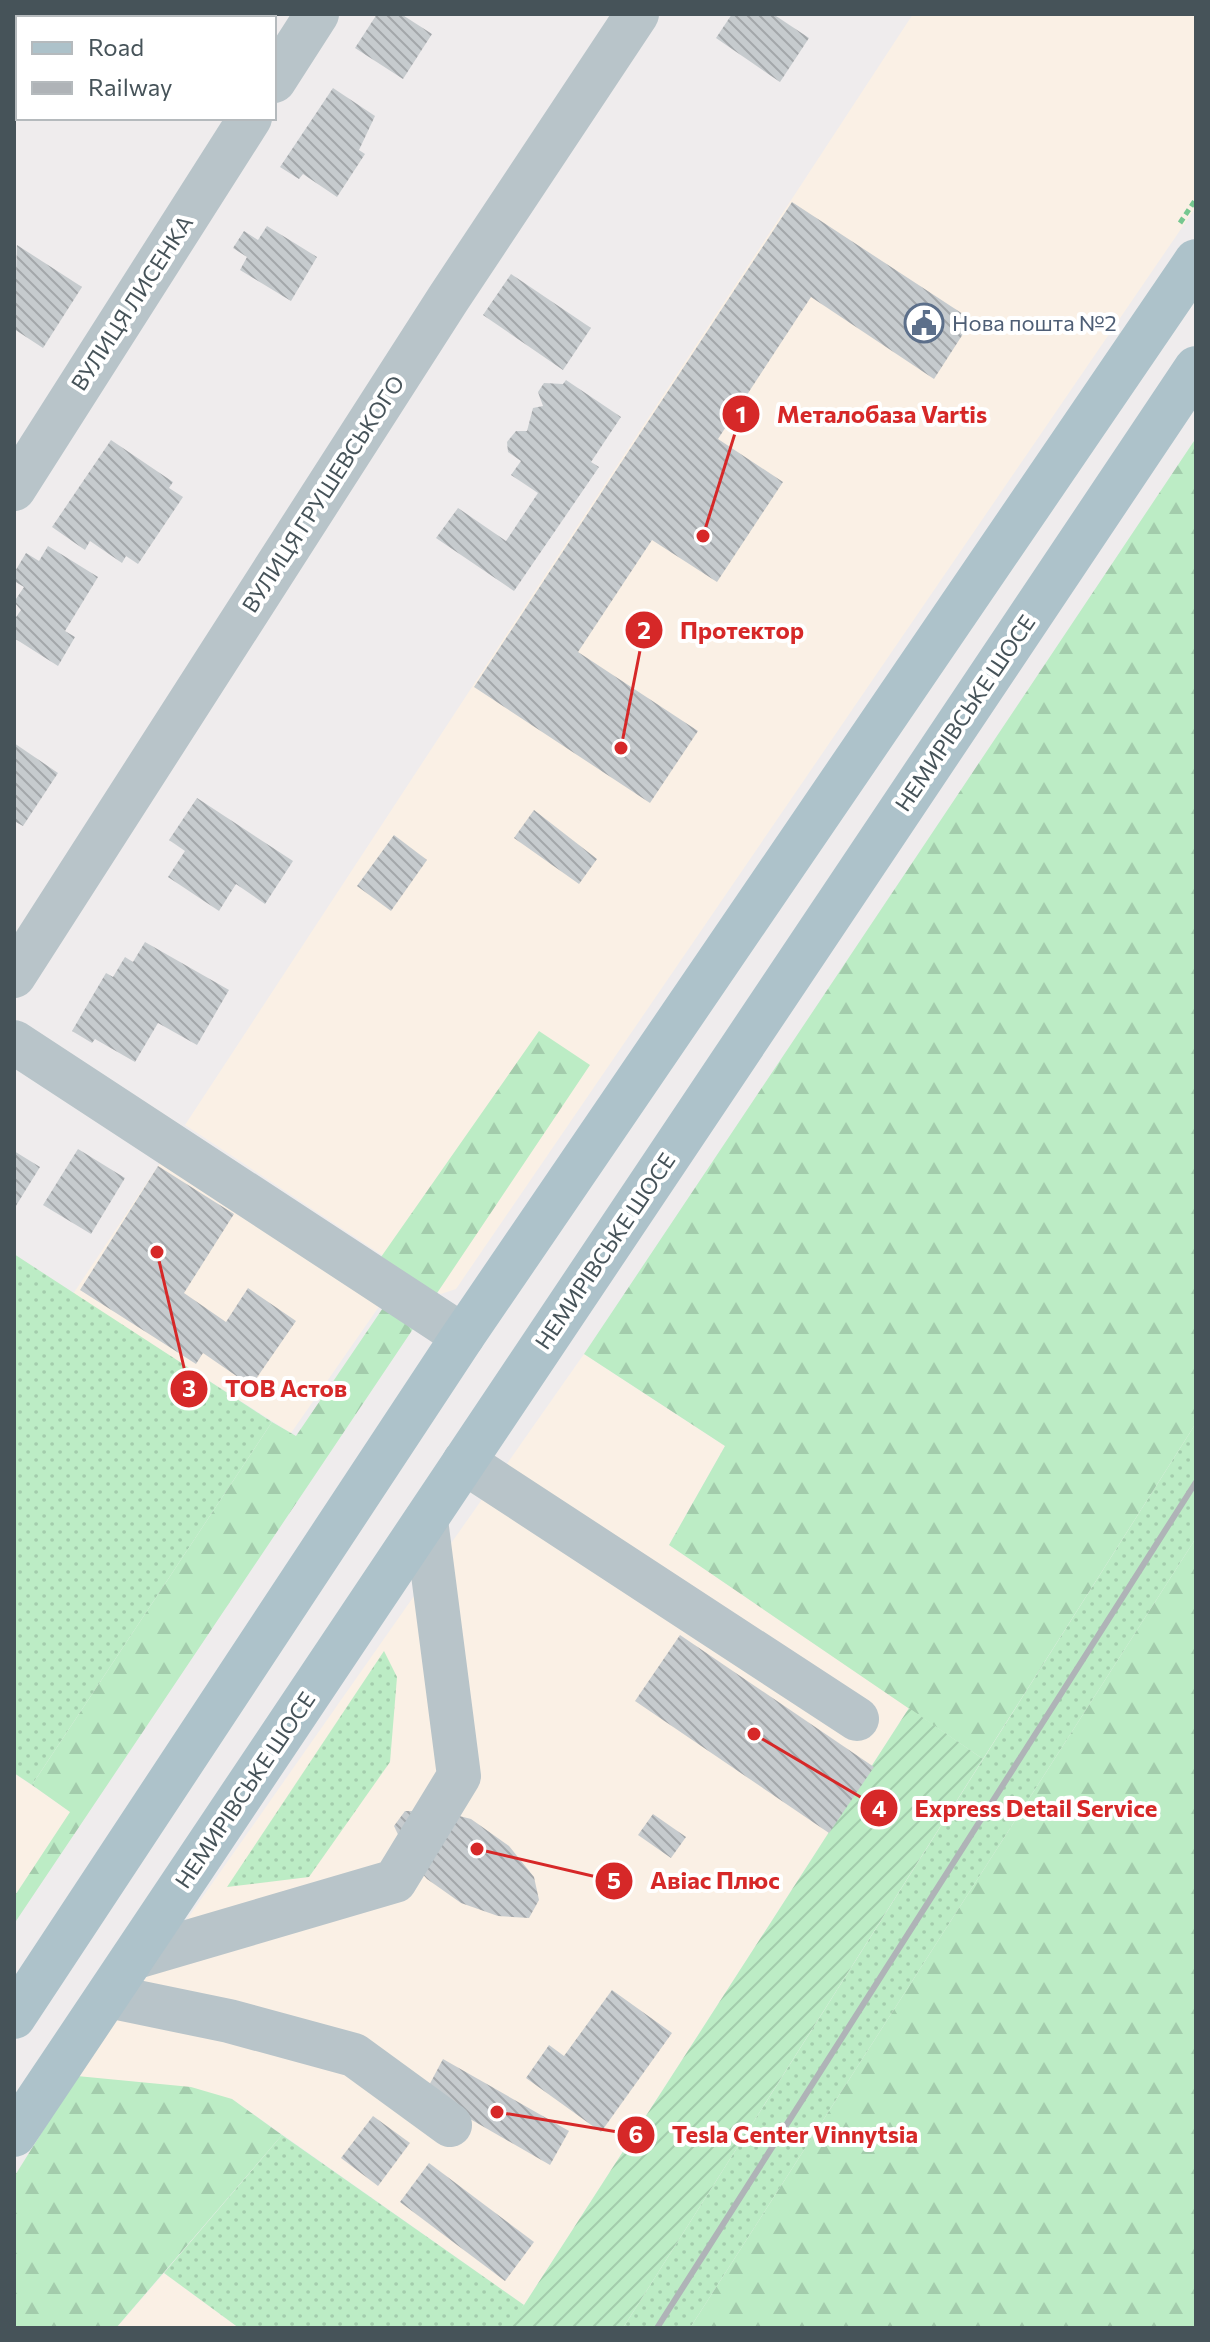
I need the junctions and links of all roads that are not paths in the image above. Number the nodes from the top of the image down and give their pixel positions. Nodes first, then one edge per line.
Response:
1 (317, 14) edge
2 (637, 14) edge
3 (276, 78) edge
4 (249, 120) edge
5 (1196, 261) edge
6 (1196, 368) edge
7 (14, 489) edge
8 (14, 976) edge
9 (14, 1042) edge
10 (463, 1336) junction
11 (464, 1462) junction
12 (426, 1520) junction
13 (857, 1719) dead end
14 (133, 1958) junction
15 (108, 1996) junction
16 (14, 2017) edge
17 (450, 2125) dead end
18 (14, 2135) edge

1 - 3 street
2 - 8 street, ВУЛИЦЯ ГРУШЕВСЬКОГО
4 - 7 street, ВУЛИЦЯ ЛИСЕНКА
5 - 10 main road
6 - 11 main road, НЕМИРІВСЬКЕ ШОСЕ
9 - 10 street
10 - 16 main road
11 - 12 main road, НЕМИРІВСЬКЕ ШОСЕ
11 - 13 street
12 - 14 main road, НЕМИРІВСЬКЕ ШОСЕ
12 - 14 street
14 - 15 main road, НЕМИРІВСЬКЕ ШОСЕ
15 - 17 street
15 - 18 main road, НЕМИРІВСЬКЕ ШОСЕ

